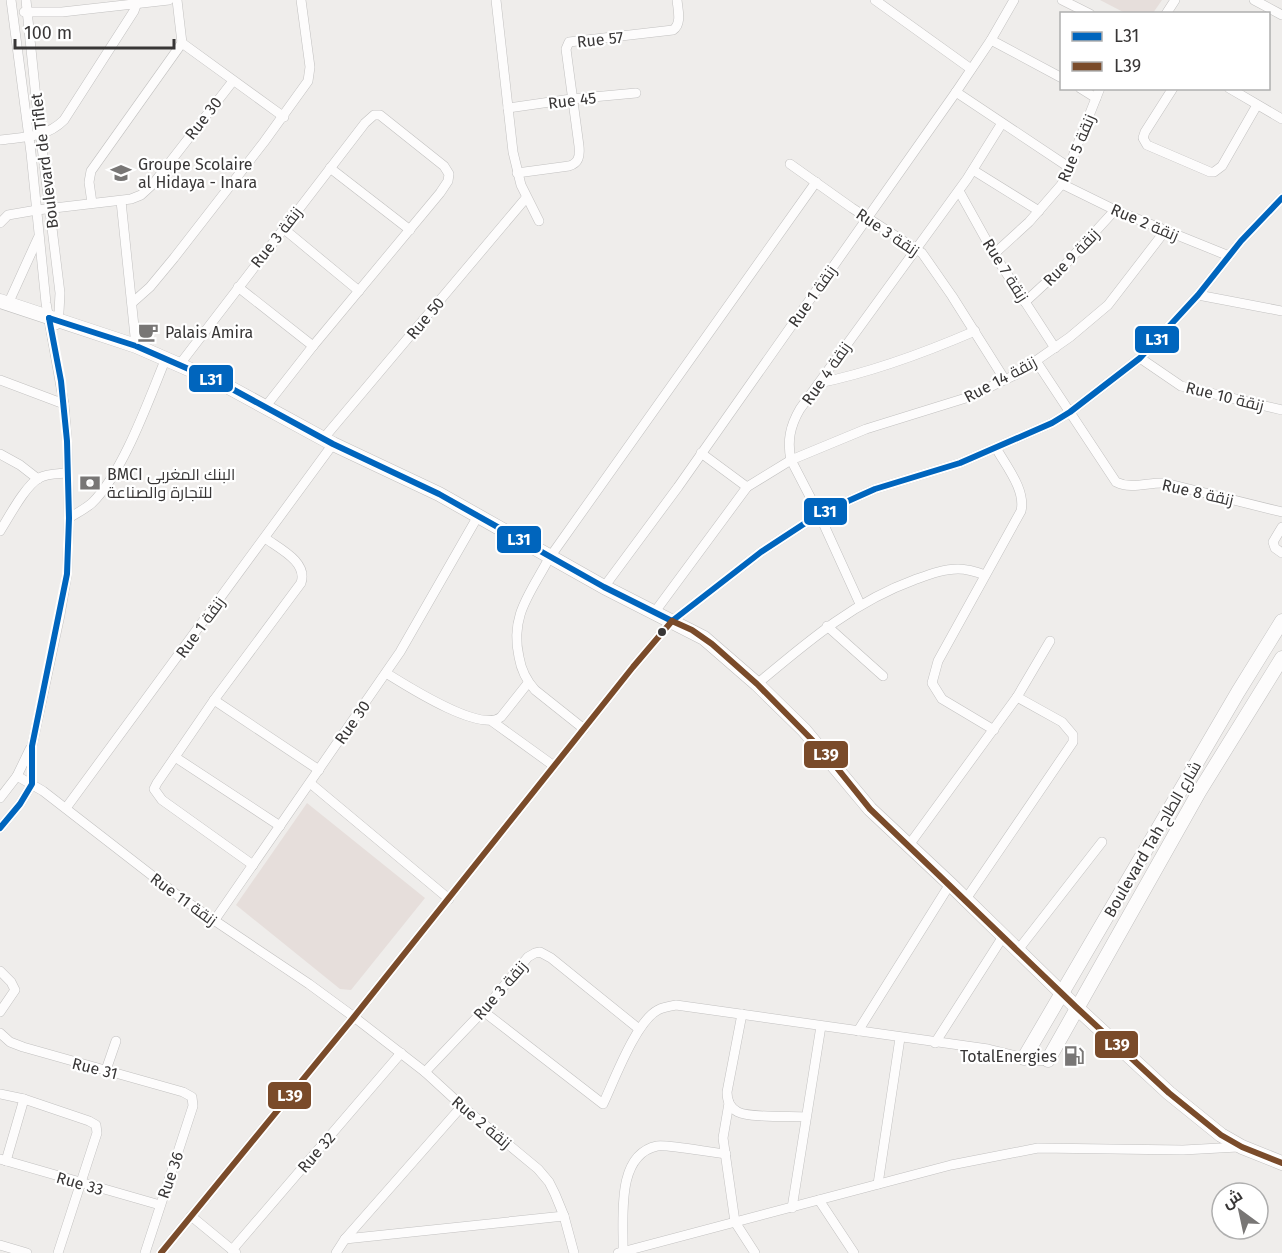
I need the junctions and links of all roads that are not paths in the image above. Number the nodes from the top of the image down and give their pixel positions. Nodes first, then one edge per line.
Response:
1 (11, 0) edge
2 (26, 0) edge
3 (169, 0) edge
4 (177, 0) edge
5 (301, 0) edge
6 (496, 0) edge
7 (677, 0) edge
8 (875, 0) edge
9 (1014, 0) edge
10 (1062, 0) edge
11 (1254, 0) edge
12 (138, 2) edge
13 (12, 11) junction
14 (27, 12) junction
15 (1086, 12) edge
16 (1275, 15) edge
17 (991, 40) junction
18 (182, 44) junction
19 (971, 69) junction
20 (1060, 77) edge
21 (233, 81) junction
22 (1172, 90) edge
23 (1232, 90) edge
24 (956, 92) junction
25 (636, 93) dead end
26 (1098, 93) edge
27 (572, 99) junction
28 (1257, 105) junction
29 (508, 108) junction
30 (284, 117) junction
31 (1282, 119) edge
32 (1002, 123) junction
33 (41, 135) junction
34 (28, 137) junction
35 (0, 140) edge
36 (790, 164) dead end
37 (330, 168) junction
38 (1070, 168) junction
39 (973, 170) junction
40 (517, 173) junction
41 (816, 182) junction
42 (1062, 184) junction
43 (958, 191) junction
44 (526, 198) junction
45 (1282, 198) edge
46 (121, 201) junction
47 (92, 203) junction
48 (50, 208) junction
49 (36, 210) junction
50 (1114, 210) junction
51 (1039, 211) junction
52 (866, 218) junction
53 (539, 221) dead end
54 (0, 223) edge
55 (284, 229) junction
56 (410, 230) junction
57 (1165, 231) junction
58 (39, 236) junction
59 (915, 248) junction
60 (994, 254) junction
61 (1229, 256) junction
62 (238, 287) junction
63 (359, 291) junction
64 (1198, 295) junction
65 (1025, 302) junction
66 (4, 303) edge
67 (132, 303) junction
68 (1282, 310) edge
69 (53, 325) junction
70 (975, 331) junction
71 (136, 346) junction
72 (313, 346) junction
73 (1055, 348) junction
74 (166, 358) junction
75 (1140, 358) junction
76 (1036, 361) junction
77 (180, 364) junction
78 (0, 380) edge
79 (1005, 380) junction
80 (819, 383) junction
81 (64, 404) junction
82 (266, 406) junction
83 (1282, 410) edge
84 (1070, 412) junction
85 (328, 441) junction
86 (996, 448) junction
87 (701, 453) junction
88 (0, 454) edge
89 (791, 460) junction
90 (67, 474) junction
91 (38, 479) junction
92 (747, 487) junction
93 (1282, 512) edge
94 (819, 514) junction
95 (478, 516) junction
96 (69, 518) junction
97 (1282, 526) edge
98 (0, 531) edge
99 (265, 538) junction
100 (1282, 553) edge
101 (549, 560) junction
102 (985, 575) junction
103 (604, 587) junction
104 (860, 604) junction
105 (654, 613) junction
106 (672, 621) junction
107 (1282, 621) edge
108 (828, 626) junction
109 (1050, 641) dead end
110 (1282, 658) edge
111 (386, 673) junction
112 (883, 675) dead end
113 (528, 682) junction
114 (757, 684) junction
115 (1017, 697) junction
116 (214, 700) junction
117 (493, 722) junction
118 (584, 729) junction
119 (994, 730) junction
120 (32, 746) junction
121 (175, 757) junction
122 (554, 766) junction
123 (319, 770) junction
124 (17, 776) junction
125 (32, 783) junction
126 (310, 783) junction
127 (0, 798) edge
128 (66, 808) junction
129 (280, 826) junction
130 (0, 828) edge
131 (1102, 842) dead end
132 (909, 845) junction
133 (253, 865) junction
134 (950, 884) junction
135 (449, 899) junction
136 (966, 899) junction
137 (214, 921) junction
138 (1004, 935) junction
139 (1018, 950) junction
140 (0, 972) edge
141 (1062, 993) junction
142 (1076, 1007) junction
143 (483, 1011) junction
144 (0, 1012) edge
145 (741, 1014) junction
146 (354, 1017) junction
147 (821, 1026) junction
148 (639, 1029) junction
149 (858, 1032) junction
150 (0, 1033) edge
151 (900, 1038) junction
152 (116, 1041) dead end
153 (935, 1043) junction
154 (401, 1053) junction
155 (1024, 1058) junction
156 (1048, 1060) joint
157 (106, 1070) junction
158 (425, 1072) junction
159 (0, 1094) edge
160 (192, 1098) joint
161 (24, 1099) junction
162 (729, 1103) junction
163 (462, 1106) junction
164 (806, 1117) junction
165 (1242, 1147) junction
166 (726, 1154) junction
167 (3, 1160) edge
168 (1282, 1163) edge
169 (82, 1184) junction
170 (878, 1184) junction
171 (819, 1200) junction
172 (160, 1205) junction
173 (792, 1208) junction
174 (190, 1216) junction
175 (564, 1216) junction
176 (735, 1222) junction
177 (345, 1239) junction
178 (0, 1245) edge
179 (234, 1251) edge
180 (620, 1252) edge
181 (27, 1253) edge
182 (58, 1253) edge
183 (145, 1253) edge
184 (161, 1253) edge
185 (336, 1253) edge
186 (574, 1253) edge
187 (755, 1253) edge
188 (854, 1253) edge

1 - 13 street, Boulevard de Tiflet
2 - 14 street, Boulevard de Tiflet
3 - 12 street
4 - 18 street
5 - 30 street
6 - 29 street
7 - 27 street, Rue 57
8 - 19 street
9 - 17 street, Rue 1 زنقة
10 - 15 street
11 - 16 street
12 - 14 street
12 - 33 street
13 - 14 street
13 - 34 street, Boulevard de Tiflet
14 - 33 street, Boulevard de Tiflet
17 - 19 street, Rue 1 زنقة
17 - 20 street
18 - 21 street
18 - 47 street
19 - 24 street, Rue 1 زنقة
21 - 30 street
21 - 46 street, Rue 30
22 - 28 street
23 - 28 street
24 - 32 street
24 - 52 street, Rue 1 زنقة
25 - 27 street, Rue 45
26 - 38 street, Rue 5 زنقة
27 - 29 street, Rue 45
27 - 40 street, Rue 57
28 - 31 street
29 - 40 street
30 - 67 street
32 - 38 street
32 - 39 street, Rue 4 زنقة
33 - 34 street
33 - 48 street, Boulevard de Tiflet
34 - 35 street
34 - 49 street, Boulevard de Tiflet
36 - 41 street, Rue 3 زنقة
37 - 55 street, Rue 3 زنقة
37 - 56 street
37 - 56 street, Rue 3 زنقة
38 - 42 street, Rue 5 زنقة
39 - 43 street, Rue 4 زنقة
39 - 51 street
40 - 44 street
41 - 52 street, Rue 3 زنقة
41 - 101 street
42 - 50 street, Rue 2 زنقة
42 - 51 street, Rue 5 زنقة
43 - 59 street, Rue 4 زنقة
43 - 60 street, Rue 7 زنقة
44 - 53 street
44 - 85 street, Rue 50
45 - 61 street
46 - 47 street
46 - 67 street
47 - 48 street
48 - 49 street
48 - 69 street, Boulevard de Tiflet
49 - 54 street
49 - 58 street, Boulevard de Tiflet
50 - 57 street, Rue 2 زنقة
50 - 65 street, Rue 9 زنقة
51 - 60 street, Rue 5 زنقة
52 - 59 street, Rue 3 زنقة
52 - 87 street, Rue 1 زنقة
55 - 62 street, Rue 3 زنقة
55 - 63 street
56 - 63 street
57 - 61 street, Rue 2 زنقة
57 - 73 street, Rue 14 زنقة
58 - 66 street
58 - 69 street, Boulevard de Tiflet
59 - 70 street, Rue 3 زنقة
59 - 80 street, Rue 4 زنقة
60 - 65 street, Rue 7 زنقة
61 - 64 street
62 - 72 street
62 - 77 street, Rue 3 زنقة
63 - 72 street
64 - 68 street
64 - 75 street
65 - 73 street, Rue 7 زنقة
66 - 69 street
67 - 71 street
69 - 71 street
69 - 81 street
70 - 79 street, Rue 3 زنقة
70 - 80 street
71 - 74 street
72 - 82 street
73 - 76 street, Rue 14 زنقة
74 - 77 street
74 - 96 street
75 - 83 street, Rue 10 زنقة
75 - 84 street
76 - 79 street, Rue 14 زنقة
76 - 84 street, Rue 8 زنقة
77 - 82 street
78 - 81 street
79 - 89 street, Rue 14 زنقة
80 - 89 street, Rue 4 زنقة
81 - 90 street
82 - 85 street
84 - 86 street
84 - 93 street, Rue 8 زنقة
85 - 95 street
85 - 99 street, Rue 1 زنقة
86 - 94 street
86 - 102 street
87 - 92 street
87 - 103 street, Rue 1 زنقة
88 - 91 street
89 - 92 street
89 - 94 street
90 - 91 street
90 - 96 street
91 - 98 street
92 - 105 street
94 - 104 street
94 - 106 street
95 - 101 street
95 - 111 street, Rue 30
96 - 120 street
97 - 100 street
99 - 116 street
99 - 128 street, Rue 1 زنقة
101 - 103 street
101 - 113 street
102 - 104 street
102 - 119 street
103 - 105 street
104 - 108 street
105 - 106 street
106 - 114 street
106 - 118 street
107 - 141 street, Boulevard Tah شارع الطاح
108 - 112 street
108 - 114 street
109 - 115 street
110 - 142 street, Boulevard Tah شارع الطاح
111 - 117 street
111 - 123 street, Rue 30
113 - 117 street
113 - 118 street
114 - 132 street
115 - 119 street
115 - 136 street
116 - 121 street
116 - 123 street
117 - 122 street
118 - 122 street
119 - 132 street
120 - 124 street
120 - 125 street
121 - 129 street
121 - 133 street
122 - 135 street
123 - 126 street, Rue 30
124 - 125 street, Rue 11 زنقة
124 - 127 street
125 - 128 street, Rue 11 زنقة
125 - 130 street
126 - 129 street, Rue 30
126 - 135 street
128 - 137 street, Rue 11 زنقة
129 - 133 street, Rue 30
131 - 139 street
132 - 134 street
133 - 137 street, Rue 30
134 - 136 street
134 - 149 street
135 - 146 street
136 - 138 street
137 - 146 street, Rue 11 زنقة
138 - 139 street
138 - 153 street
139 - 141 street
140 - 144 street
141 - 142 street
141 - 155 street, Boulevard Tah شارع الطاح
142 - 156 street, Boulevard Tah شارع الطاح
142 - 165 street
143 - 148 street, Rue 3 زنقة
143 - 148 street
143 - 158 street, Rue 3 زنقة
145 - 147 street
145 - 148 street
145 - 162 street
146 - 154 street, Rue 2 زنقة
146 - 174 street
147 - 149 street
147 - 164 street
149 - 151 street
150 - 157 street, Rue 31
151 - 153 street
151 - 170 street
152 - 157 street
153 - 155 street
154 - 158 street, Rue 2 زنقة
154 - 179 street, Rue 32
155 - 156 street
157 - 160 street, Rue 31
158 - 163 street, Rue 2 زنقة
159 - 161 street
160 - 172 street, Rue 36
161 - 167 street
161 - 169 street
162 - 164 street
162 - 166 street
163 - 175 street, Rue 2 زنقة
163 - 177 street
164 - 173 street
165 - 168 street
165 - 170 street
166 - 176 street
166 - 180 street
167 - 169 street, Rue 33
169 - 172 street, Rue 33
169 - 182 street
170 - 171 street
171 - 173 street
171 - 188 street
172 - 183 street, Rue 36
173 - 176 street
174 - 179 street
174 - 184 street
175 - 177 street
175 - 186 street, Rue 2 زنقة
176 - 180 street
176 - 187 street
177 - 185 street
178 - 181 street

